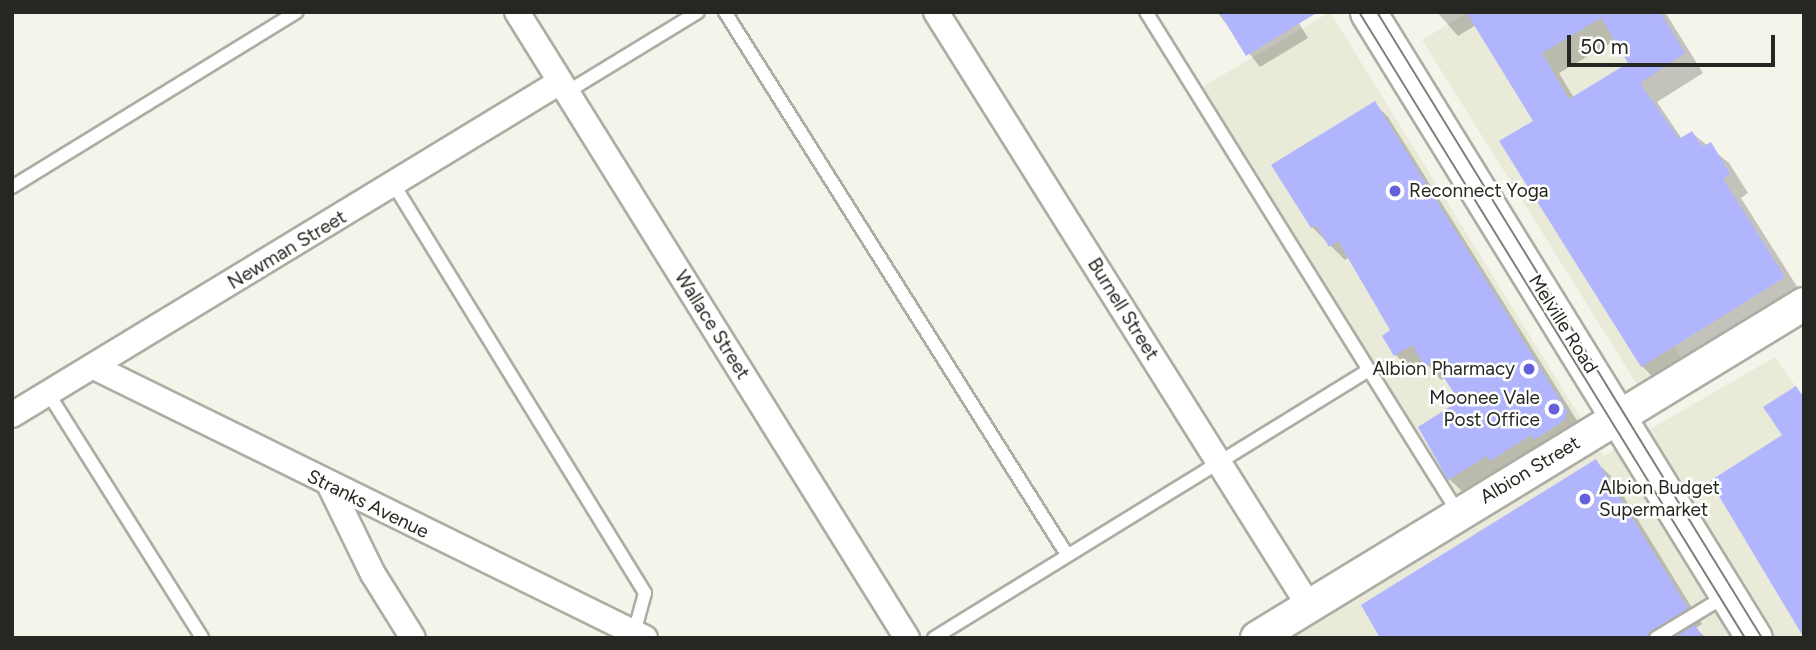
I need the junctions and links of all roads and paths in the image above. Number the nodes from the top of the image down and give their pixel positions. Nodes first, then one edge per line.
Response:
1 (297, 12) edge
2 (517, 12) edge
3 (698, 12) edge
4 (725, 12) edge
5 (936, 12) edge
6 (1146, 12) edge
7 (1368, 12) edge
8 (564, 87) junction
9 (394, 185) junction
10 (12, 187) edge
11 (1804, 304) edge
12 (93, 367) junction
13 (1369, 370) junction
14 (48, 393) junction
15 (12, 415) edge
16 (1620, 416) junction
17 (1218, 462) junction
18 (330, 486) junction
19 (1459, 514) junction
20 (1066, 553) junction
21 (1727, 595) junction
22 (1309, 606) junction
23 (639, 635) edge
24 (202, 638) edge
25 (413, 638) edge
26 (907, 638) edge
27 (934, 638) edge
28 (1256, 638) edge
29 (1656, 638) edge
30 (1754, 638) edge

1 - 10 lane
2 - 8 street, Wallace Street
3 - 8 lane
4 - 20 lane
5 - 17 street, Burnell Street
6 - 13 lane
7 - 16 main road, Melville Road
8 - 9 street, Newman Street
8 - 26 street, Wallace Street
9 - 12 street, Newman Street
9 - 23 lane
11 - 16 street, Albion Street
12 - 14 street, Newman Street
12 - 18 street, Stranks Avenue
13 - 17 lane
13 - 19 lane
14 - 15 street, Newman Street
14 - 24 lane
16 - 19 street, Albion Street
16 - 21 main road, Melville Road
17 - 20 lane
17 - 22 street, Burnell Street
18 - 23 street, Stranks Avenue
18 - 25 street
19 - 22 street, Albion Street
20 - 27 lane
21 - 29 lane
21 - 30 main road, Melville Road
22 - 28 street, Albion Street

